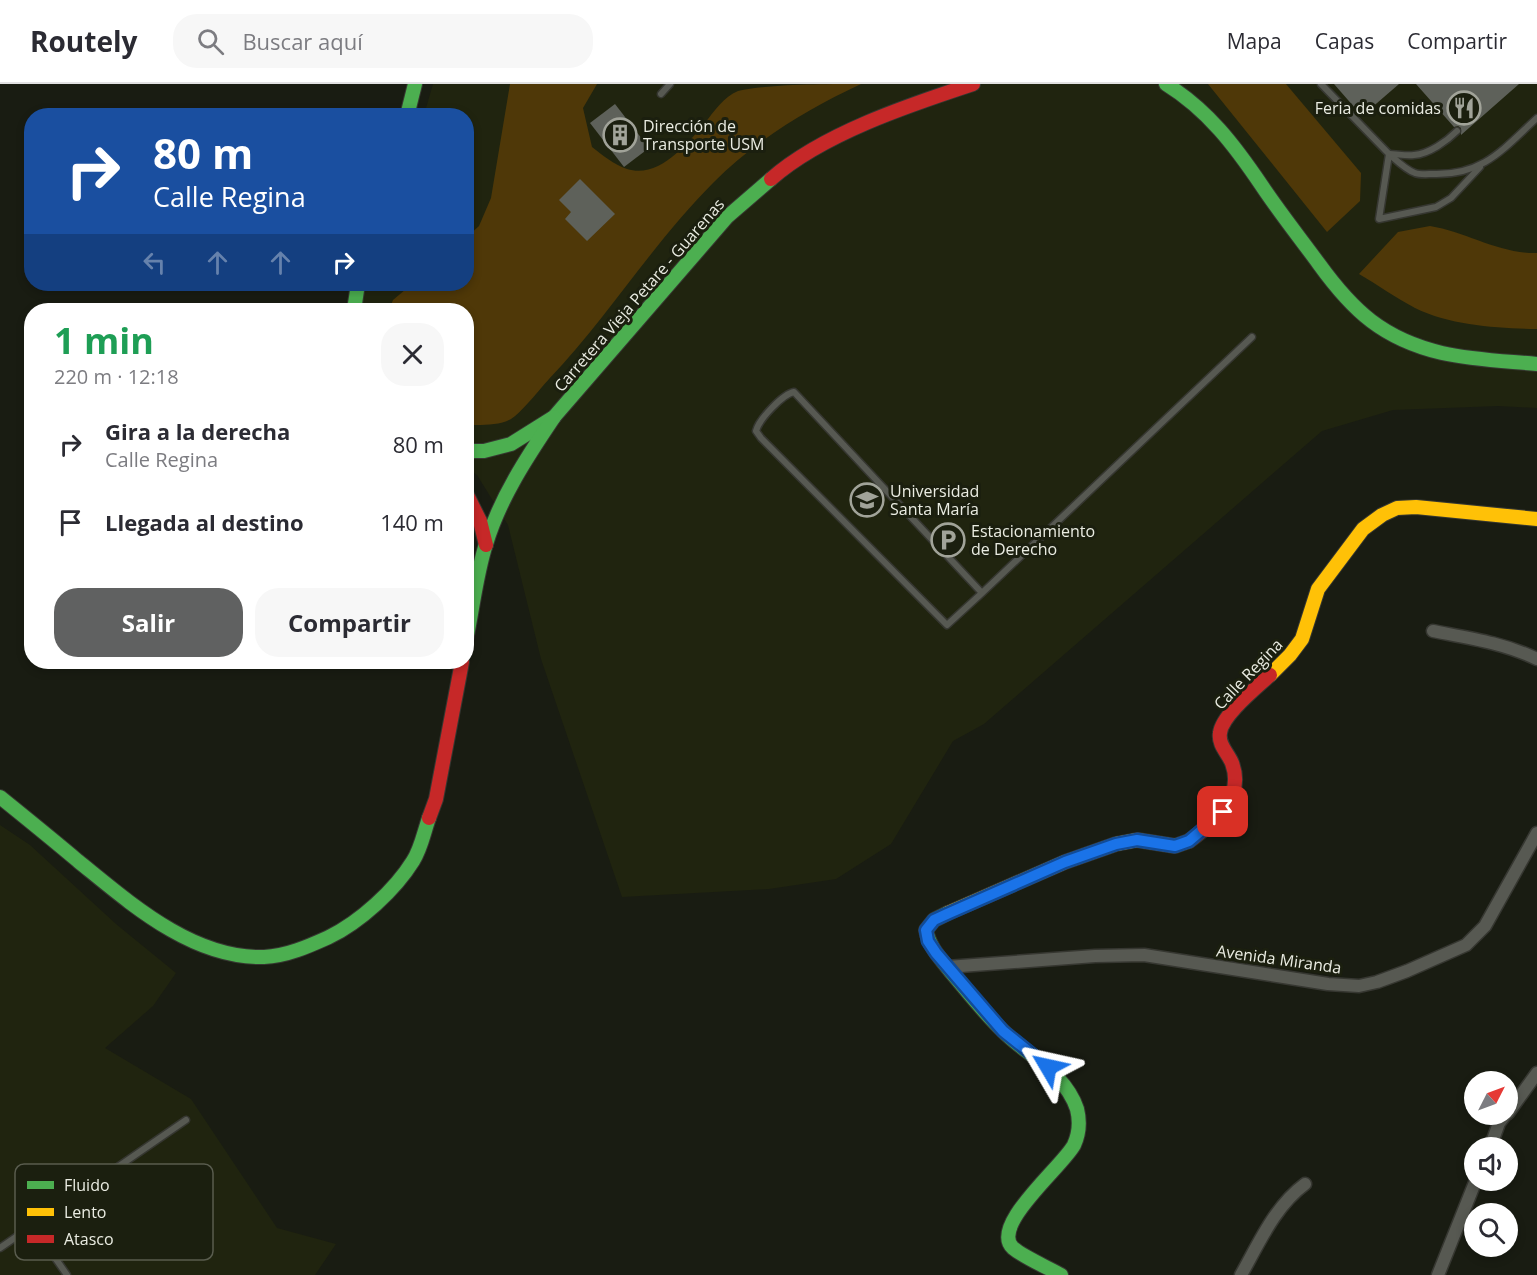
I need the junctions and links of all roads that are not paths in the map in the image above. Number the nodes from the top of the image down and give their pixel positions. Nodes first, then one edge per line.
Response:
1 (415, 84) edge
2 (670, 84) edge
3 (973, 84) edge
4 (1166, 84) edge
5 (1321, 84) edge
6 (661, 94) dead end
7 (409, 108) edge
8 (1537, 118) edge
9 (1457, 131) dead end
10 (1389, 154) junction
11 (1480, 167) junction
12 (1252, 337) dead end
13 (1537, 364) edge
14 (555, 417) junction
15 (474, 451) edge
16 (474, 509) edge
17 (1537, 519) edge
18 (486, 544) junction
19 (982, 593) junction
20 (474, 602) edge
21 (1433, 631) dead end
22 (1537, 660) edge
23 (461, 669) edge
24 (0, 797) edge
25 (1537, 833) edge
26 (947, 966) junction
27 (1537, 1073) edge
28 (1518, 1099) edge
29 (186, 1120) dead end
30 (122, 1164) edge
31 (1305, 1184) dead end
32 (1472, 1191) edge
33 (15, 1238) edge
34 (0, 1248) edge
35 (57, 1260) edge
36 (67, 1275) edge
37 (1061, 1275) edge
38 (1241, 1275) edge
39 (1438, 1275) edge

1 - 7 main road
2 - 6 lane
3 - 14 main road, Carretera Vieja Petare - Guarenas
4 - 13 main road
5 - 10 lane
8 - 11 lane
9 - 10 lane
10 - 11 lane
10 - 11 lane
12 - 19 lane
14 - 15 main road
14 - 18 main road
16 - 18 main road
17 - 26 main road, Calle Regina
18 - 20 main road
19 - 19 lane
21 - 22 street
23 - 24 main road
25 - 26 street, Avenida Miranda
26 - 37 main road, Calle Regina
27 - 28 street
29 - 30 lane
31 - 38 street
32 - 39 street
33 - 34 lane
35 - 36 lane

